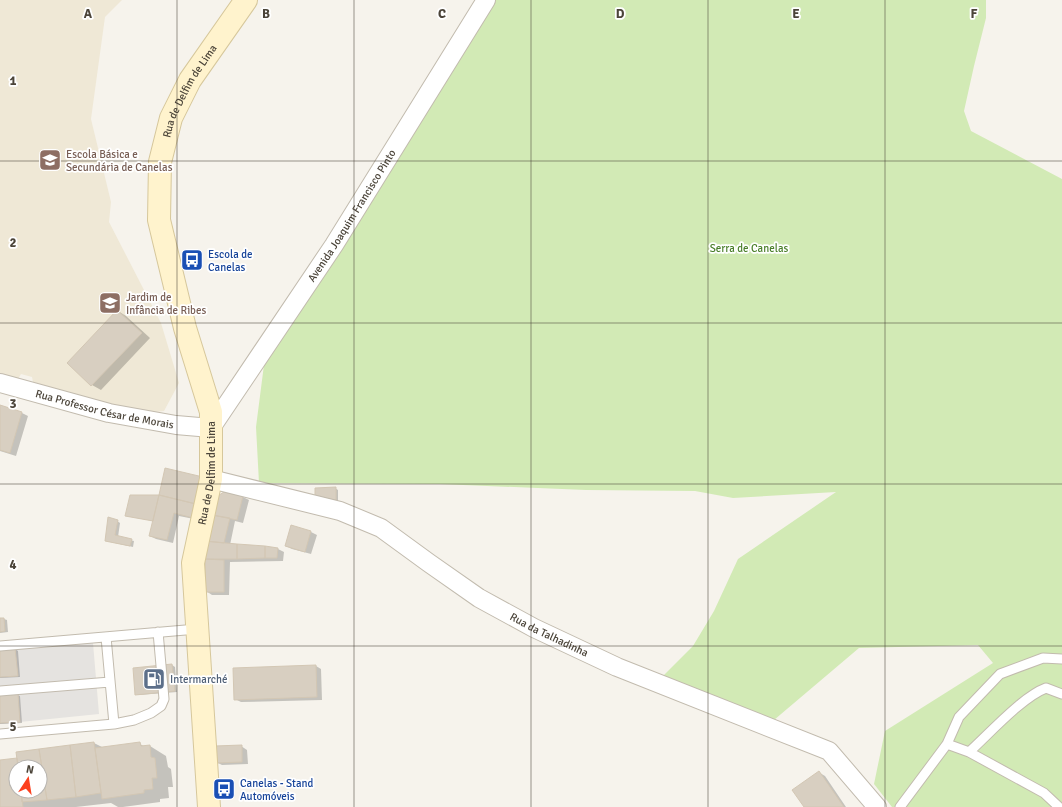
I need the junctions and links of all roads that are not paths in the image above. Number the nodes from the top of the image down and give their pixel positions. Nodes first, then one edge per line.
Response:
1 (246, 0) edge
2 (486, 0) edge
3 (0, 383) edge
4 (211, 428) junction
5 (211, 478) junction
6 (197, 629) junction
7 (158, 632) junction
8 (106, 637) junction
9 (0, 646) edge
10 (1062, 659) edge
11 (110, 682) junction
12 (0, 691) edge
13 (1062, 694) edge
14 (114, 724) junction
15 (0, 734) edge
16 (946, 744) junction
17 (969, 752) junction
18 (1062, 802) edge
19 (209, 807) edge
20 (877, 807) edge
21 (900, 807) edge
22 (1059, 807) edge

1 - 4 main road, Rua de Delfim de Lima
2 - 4 street, Avenida Joaquim Francisco Pinto
3 - 4 street, Rua Professor César de Morais
4 - 5 main road, Rua de Delfim de Lima
5 - 6 main road, Rua de Delfim de Lima
5 - 20 street, Rua da Talhadinha
6 - 7 lane
6 - 19 main road, Rua de Delfim de Lima
7 - 8 lane
7 - 14 lane
8 - 9 lane
8 - 11 lane
10 - 16 lane
11 - 12 lane
11 - 14 lane
13 - 17 lane
14 - 15 lane
16 - 17 lane
16 - 21 lane
17 - 22 lane
18 - 22 lane

